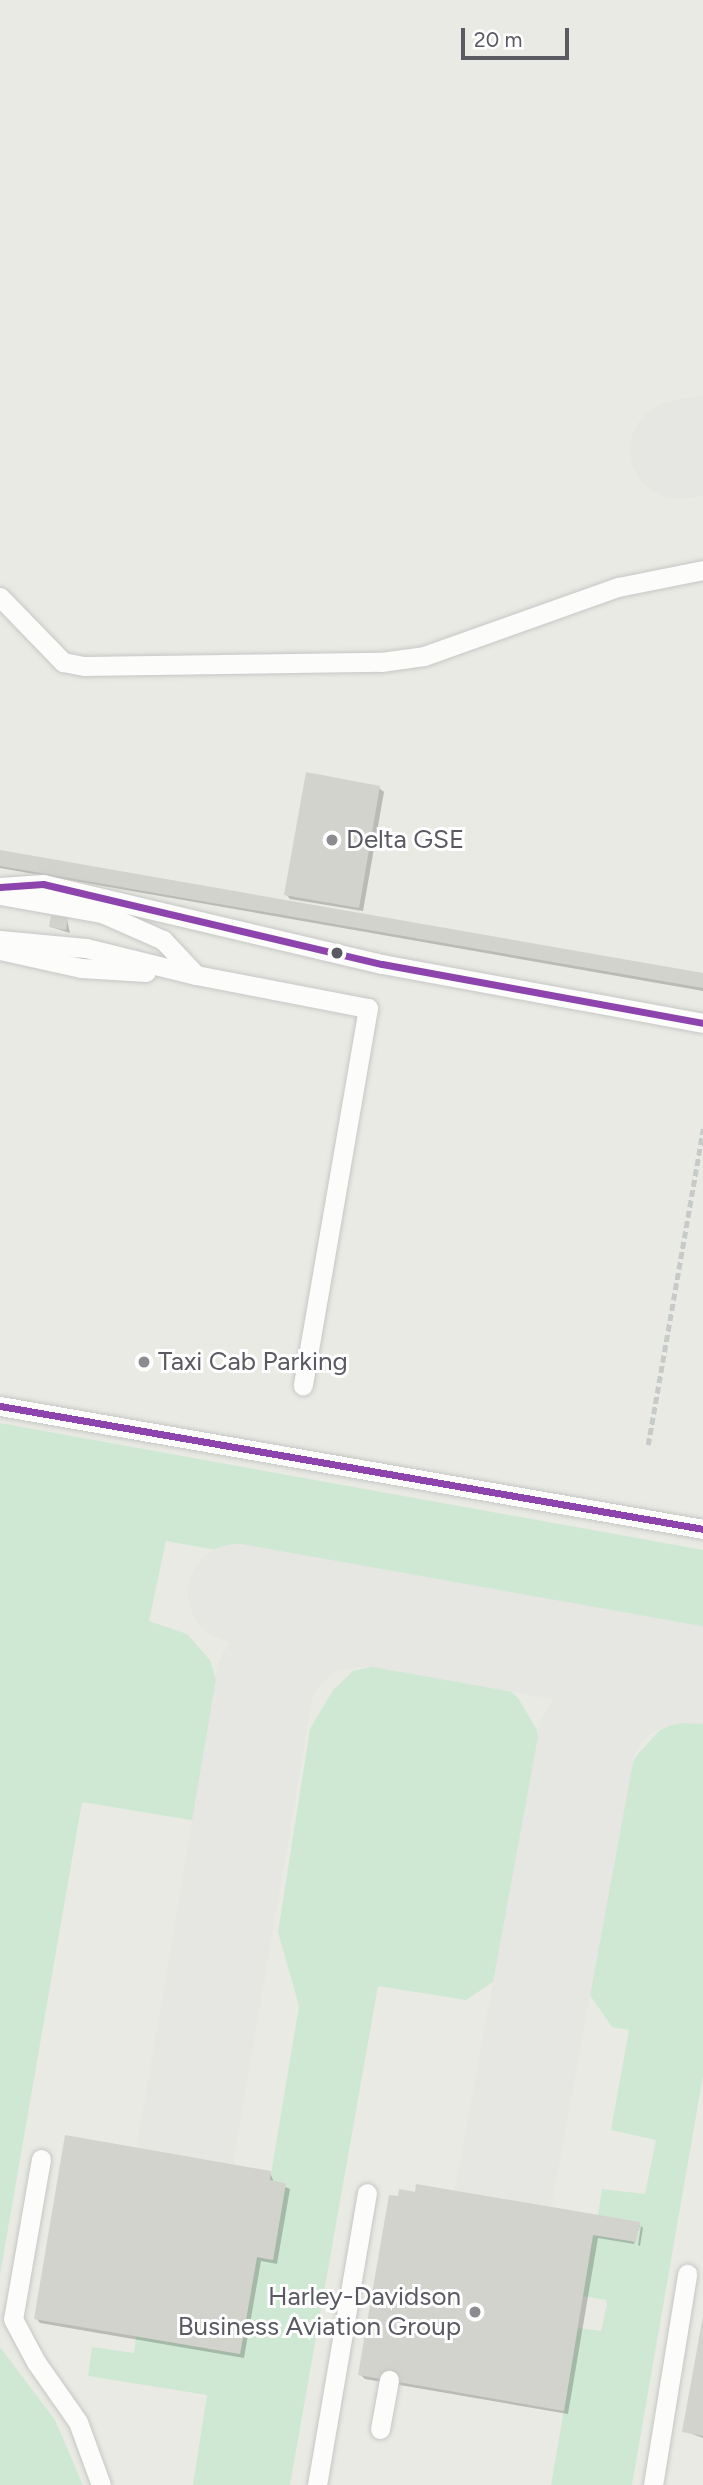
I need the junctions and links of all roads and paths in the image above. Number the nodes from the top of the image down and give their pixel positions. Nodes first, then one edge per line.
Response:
1 (703, 570) edge
2 (0, 597) edge
3 (0, 887) edge
4 (0, 895) edge
5 (0, 940) edge
6 (0, 950) edge
7 (196, 975) junction
8 (703, 1023) edge
9 (703, 1129) edge
10 (303, 1385) dead end
11 (0, 1406) edge
12 (648, 1445) dead end
13 (703, 1528) edge
14 (41, 2159) dead end
15 (368, 2193) dead end
16 (687, 2274) dead end
17 (389, 2380) dead end
18 (380, 2429) dead end
19 (101, 2485) edge
20 (317, 2485) edge
21 (653, 2485) edge

1 - 2 lane
3 - 8 lane
4 - 7 lane
5 - 7 lane
6 - 7 lane
7 - 10 lane
9 - 12 path
11 - 13 lane
14 - 19 lane
15 - 20 lane
16 - 21 lane
17 - 18 lane

